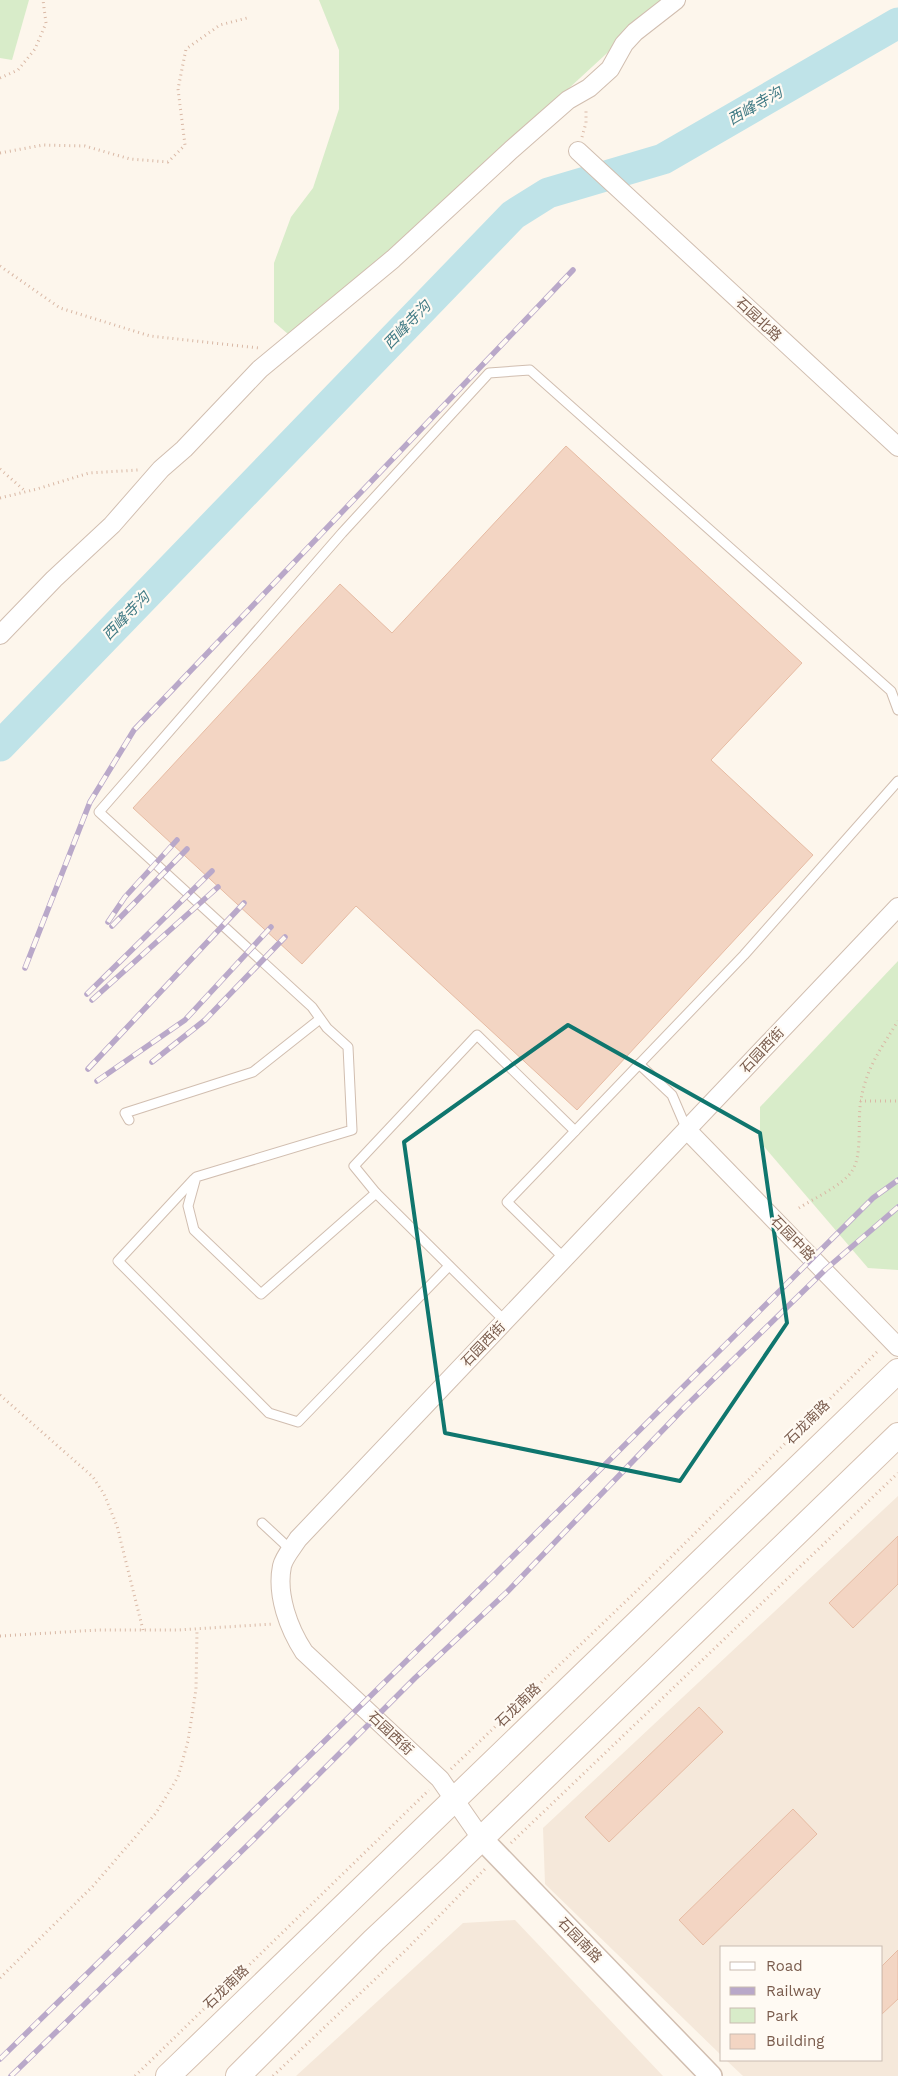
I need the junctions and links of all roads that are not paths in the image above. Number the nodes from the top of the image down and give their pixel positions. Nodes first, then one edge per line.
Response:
1 (676, 0) edge
2 (578, 151) road end
3 (898, 448) edge
4 (0, 635) edge
5 (898, 710) edge
6 (898, 781) edge
7 (898, 907) edge
8 (320, 1019) junction
9 (639, 1064) junction
10 (129, 1120) dead end
11 (687, 1130) junction
12 (575, 1131) junction
13 (196, 1177) junction
14 (376, 1193) junction
15 (564, 1258) junction
16 (449, 1266) junction
17 (505, 1321) junction
18 (894, 1343) edge
19 (898, 1371) edge
20 (898, 1436) edge
21 (262, 1523) dead end
22 (291, 1550) junction
23 (455, 1800) junction
24 (481, 1838) junction
25 (168, 2076) edge
26 (238, 2076) edge
27 (711, 2076) edge

1 - 4 street
2 - 3 street, 石园北路
5 - 8 lane
6 - 9 lane
7 - 11 street, 石园西街
8 - 10 lane
8 - 13 lane
9 - 11 lane
9 - 12 lane
11 - 15 street, 石园西街
11 - 18 street, 石园中路
12 - 14 lane
12 - 15 lane
13 - 14 lane
13 - 16 lane
14 - 16 lane
15 - 17 street, 石园西街
16 - 17 lane
17 - 22 street, 石园西街
19 - 23 main road, 石龙南路
20 - 24 main road
21 - 22 lane
22 - 23 street, 石园西街
23 - 24 street, 石园南路
23 - 25 main road, 石龙南路
24 - 26 main road
24 - 27 street, 石园南路

